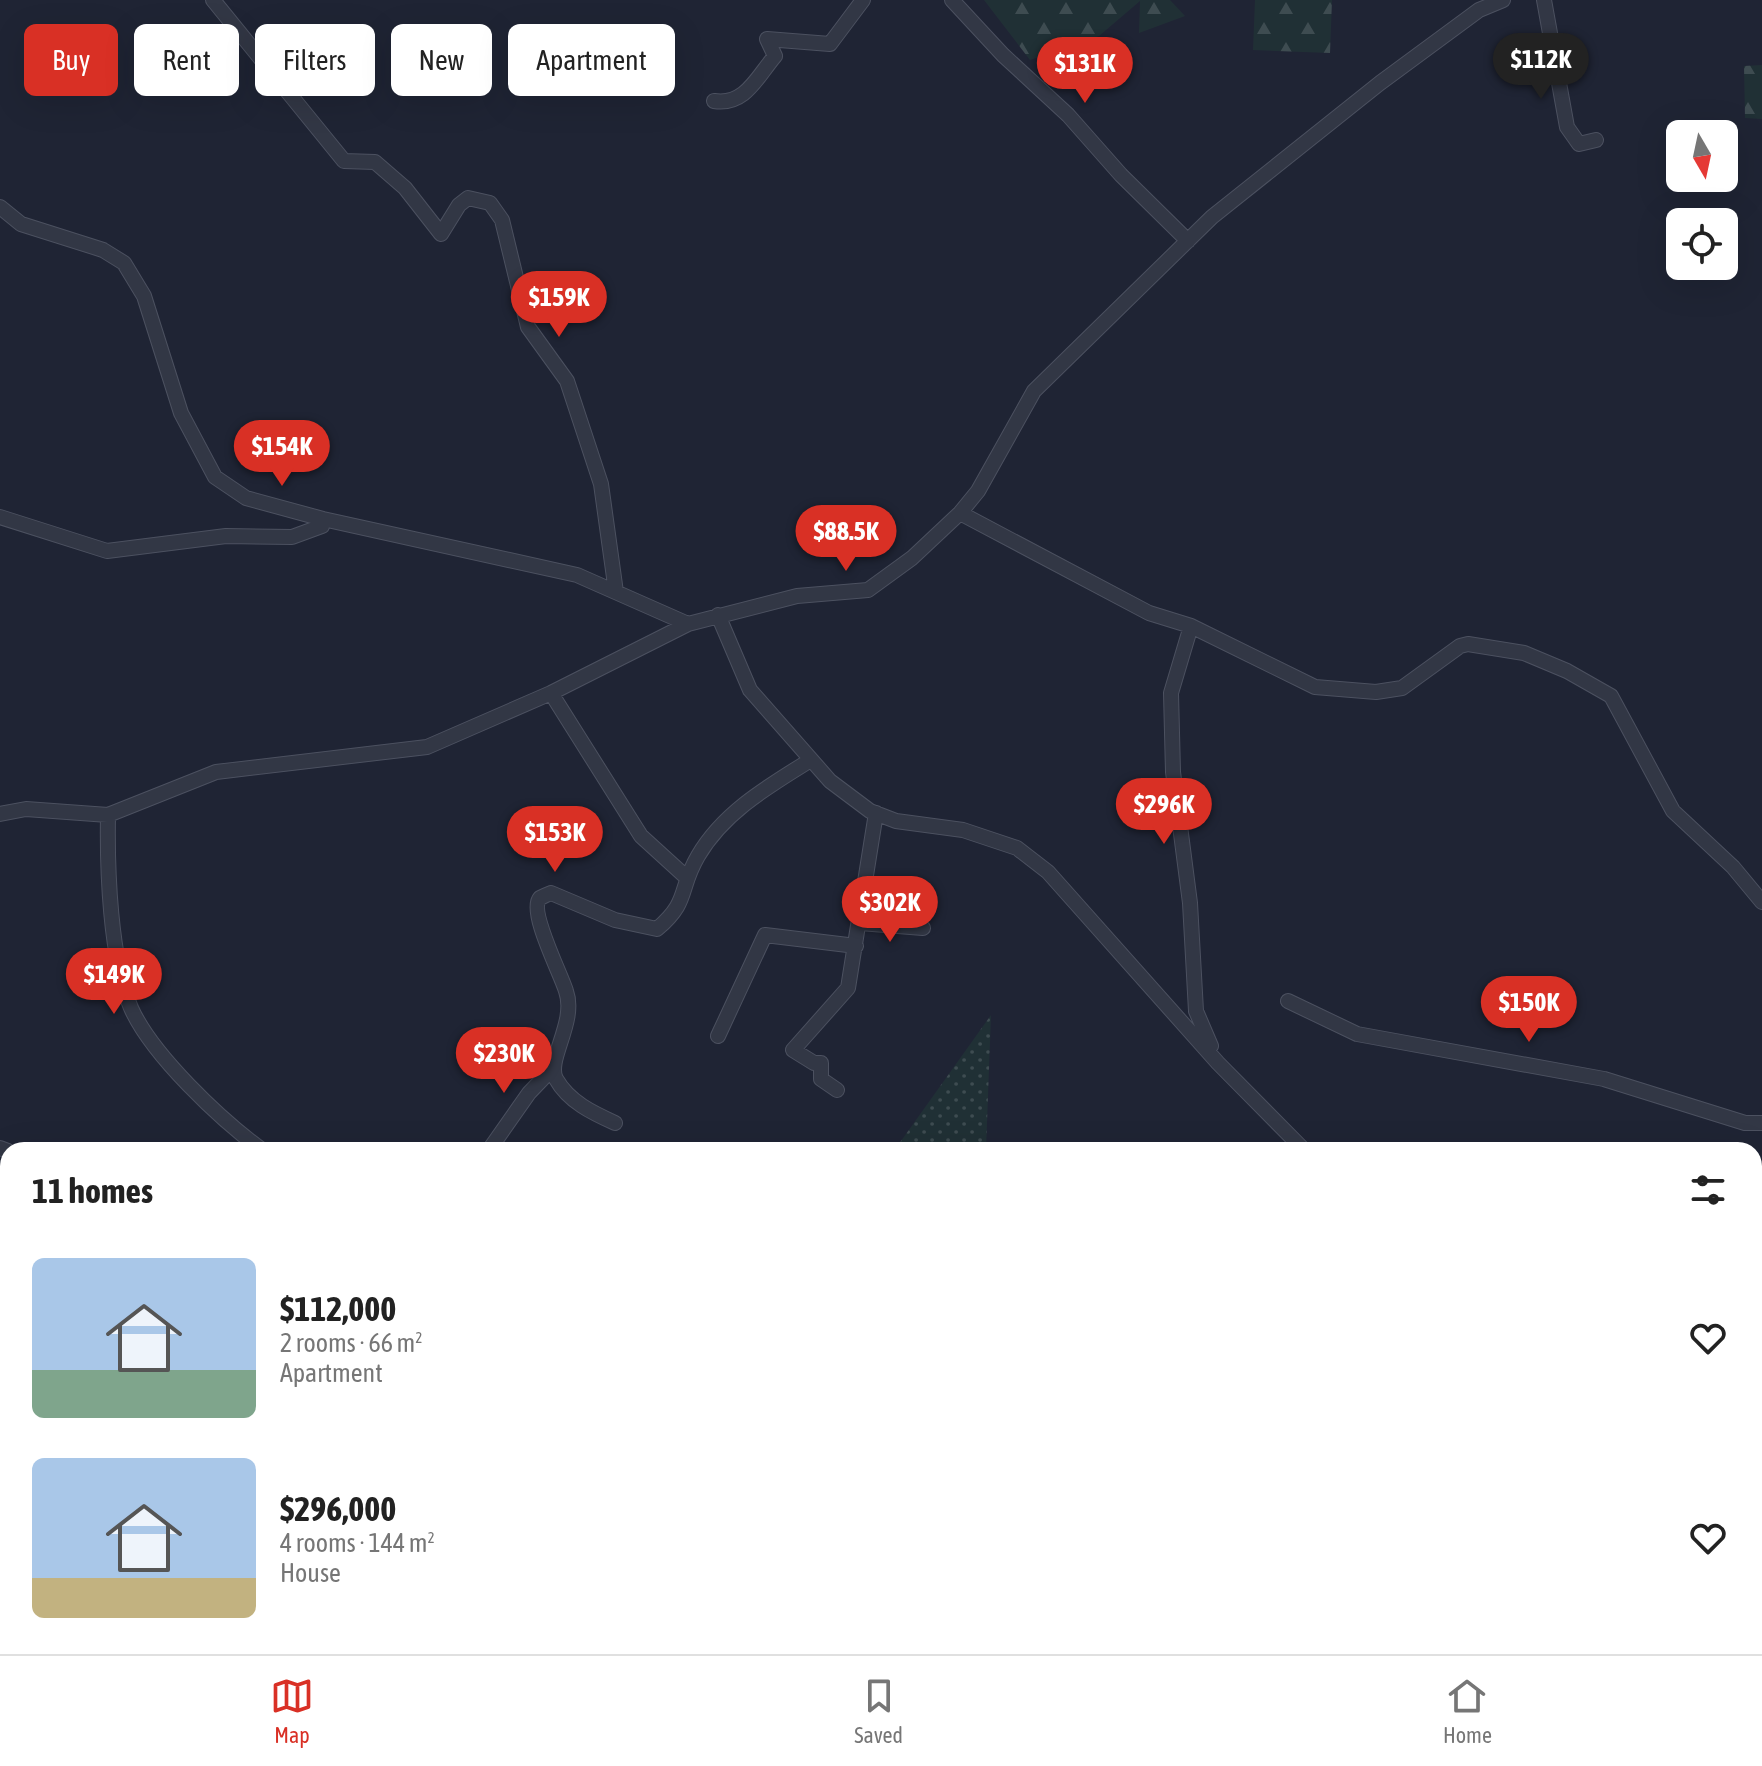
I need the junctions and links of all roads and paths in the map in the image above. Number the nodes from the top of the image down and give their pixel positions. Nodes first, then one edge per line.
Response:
1 (213, 0) edge
2 (863, 0) edge
3 (952, 0) edge
4 (1503, 0) edge
5 (1544, 0) edge
6 (714, 101) dead end
7 (1596, 140) dead end
8 (0, 207) edge
9 (1188, 241) junction
10 (960, 513) junction
11 (0, 517) edge
12 (323, 519) junction
13 (616, 592) junction
14 (718, 615) junction
15 (688, 624) junction
16 (1191, 626) junction
17 (551, 693) junction
18 (809, 761) junction
19 (876, 813) junction
20 (0, 814) edge
21 (108, 815) junction
22 (686, 877) junction
23 (1762, 902) edge
24 (860, 923) junction
25 (923, 928) dead end
26 (856, 946) junction
27 (1288, 1001) dead end
28 (718, 1036) dead end
29 (1218, 1063) junction
30 (553, 1068) junction
31 (837, 1090) dead end
32 (615, 1123) dead end
33 (1762, 1123) edge
34 (241, 1142) edge
35 (495, 1142) edge
36 (1296, 1142) edge

1 - 13 street
2 - 6 street
3 - 9 street
4 - 9 street
5 - 7 street
8 - 12 street
9 - 10 street
10 - 14 street
10 - 16 street
11 - 12 street
12 - 13 street
13 - 15 street
14 - 15 street
14 - 18 street
15 - 17 street
16 - 23 street
16 - 29 street
17 - 21 street
17 - 22 street
18 - 19 street
18 - 22 street
19 - 24 street
19 - 29 street
20 - 21 street
21 - 34 street
22 - 30 street
24 - 25 street
24 - 26 street
26 - 28 street
26 - 31 street
27 - 33 street
29 - 36 street
30 - 32 street
30 - 35 street

